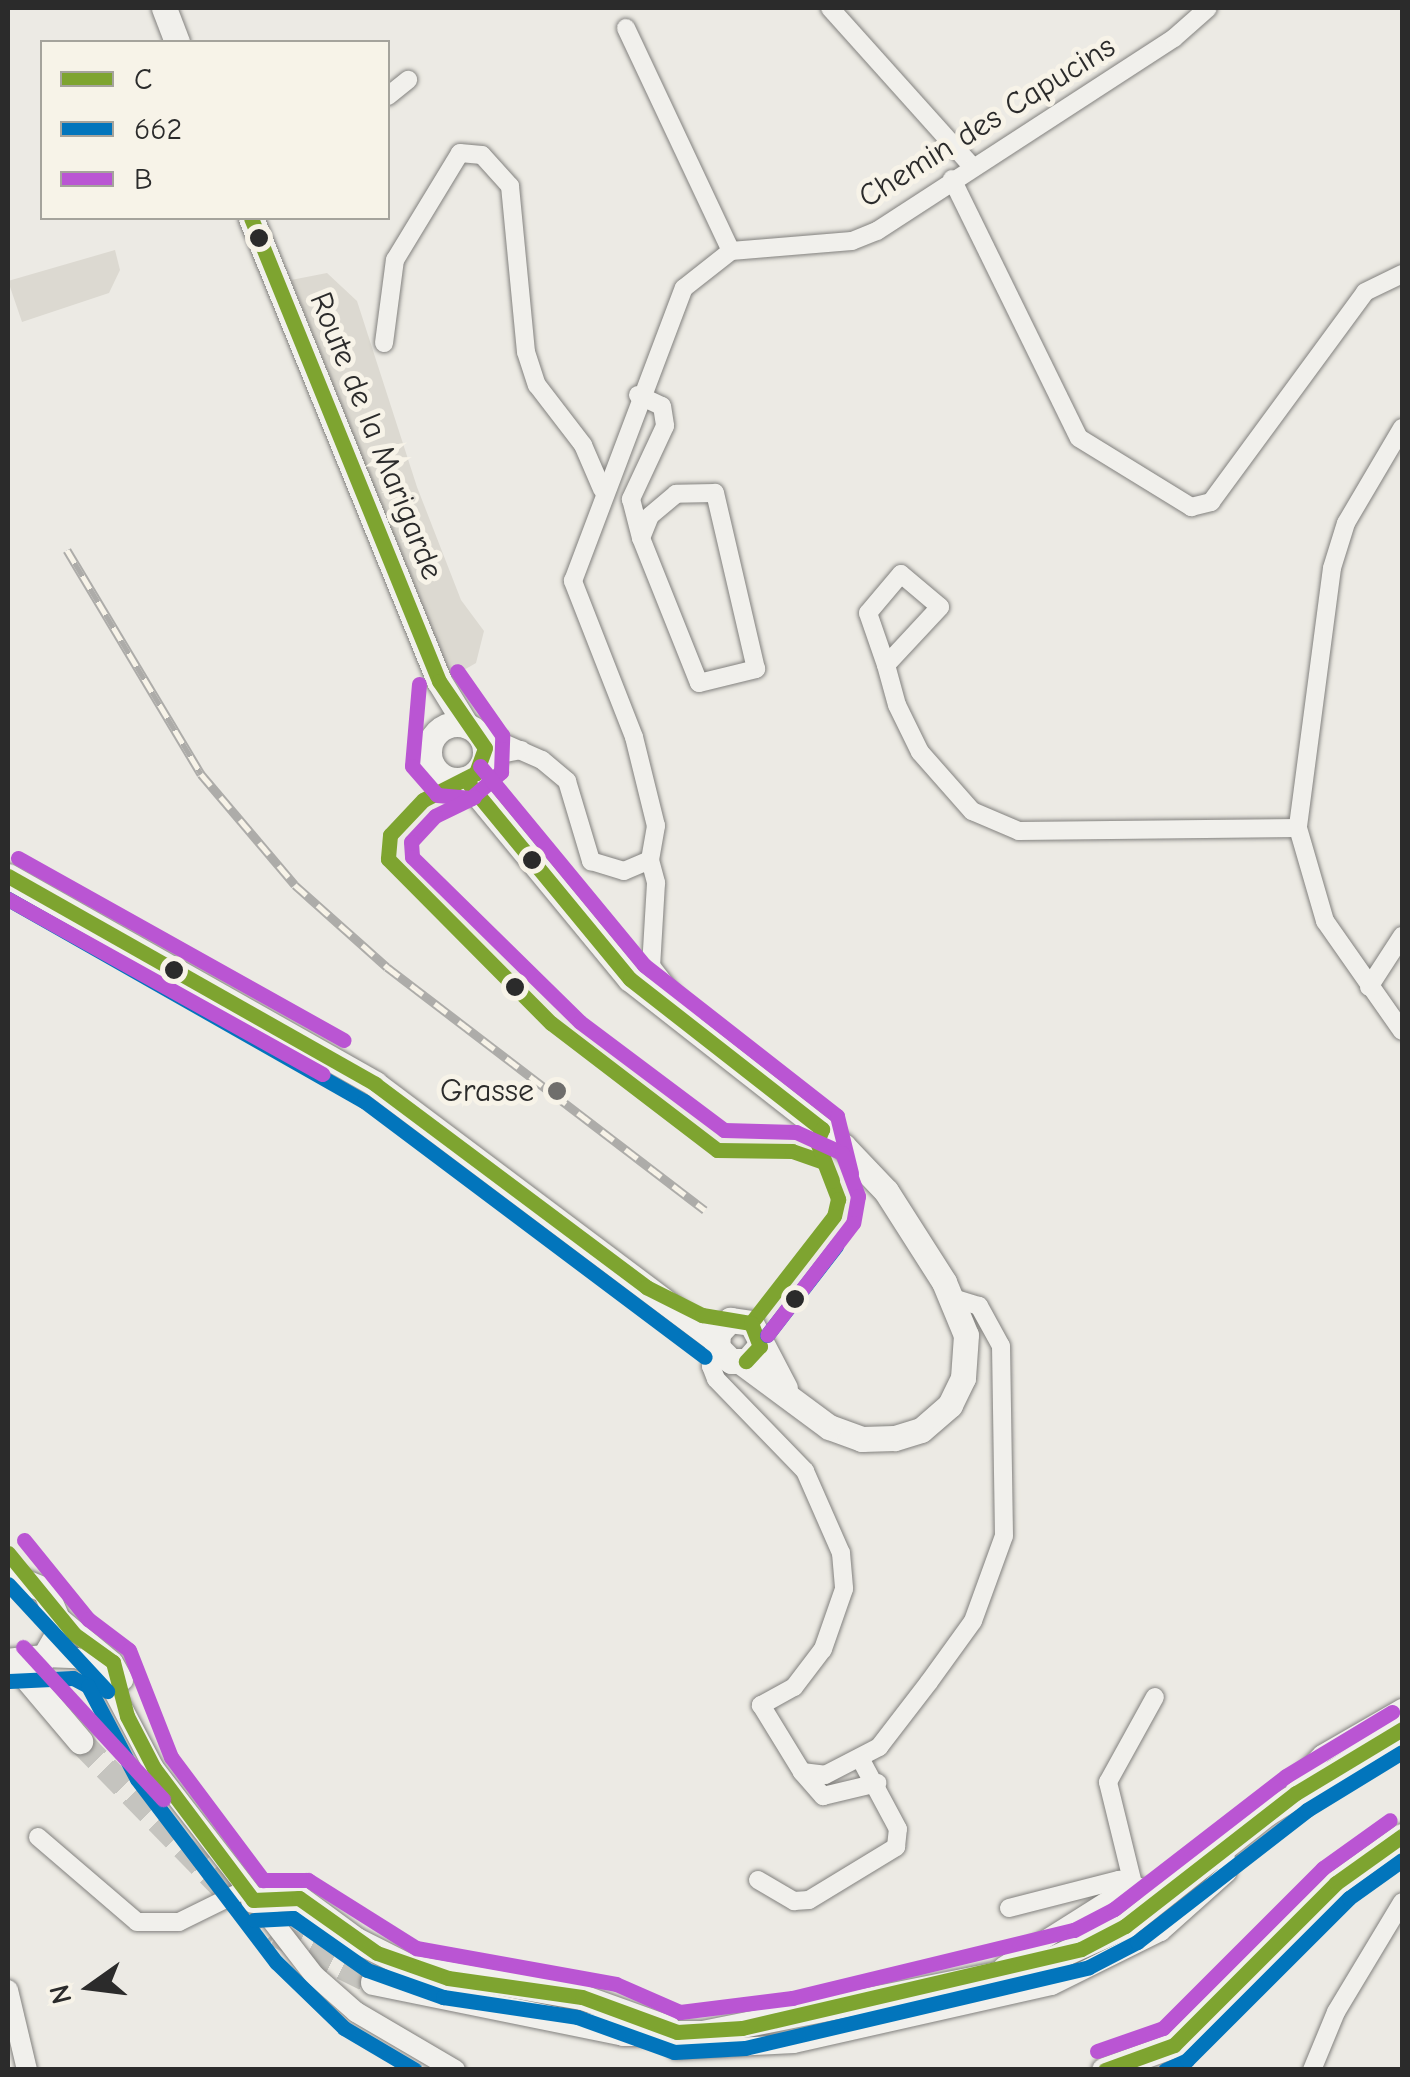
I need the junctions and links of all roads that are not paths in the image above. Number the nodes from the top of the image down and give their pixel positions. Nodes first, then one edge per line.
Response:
1 (164, 8) edge
2 (830, 8) edge
3 (1208, 8) edge
4 (626, 28) dead end
5 (177, 40) edge
6 (408, 80) dead end
7 (390, 94) edge
8 (971, 166) junction
9 (952, 179) junction
10 (253, 220) edge
11 (731, 251) junction
12 (1402, 274) edge
13 (384, 344) dead end
14 (638, 395) junction
15 (1402, 428) edge
16 (602, 488) junction
17 (641, 538) junction
18 (886, 665) junction
19 (439, 681) junction
20 (471, 728) junction
21 (439, 730) junction
22 (521, 750) junction
23 (477, 768) junction
24 (1298, 828) junction
25 (650, 860) junction
26 (8, 876) edge
27 (1402, 936) edge
28 (1369, 987) junction
29 (1402, 1030) edge
30 (698, 1038) junction
31 (952, 1298) junction
32 (733, 1347) junction
33 (8, 1553) edge
34 (17, 1576) edge
35 (60, 1619) junction
36 (44, 1657) junction
37 (10, 1661) edge
38 (1156, 1697) dead end
39 (1402, 1708) edge
40 (126, 1716) junction
41 (1402, 1729) edge
42 (80, 1741) tunnel mouth
43 (862, 1762) junction
44 (802, 1772) junction
45 (875, 1784) junction
46 (1296, 1793) junction
47 (1402, 1836) edge
48 (38, 1837) dead end
49 (1226, 1848) junction
50 (758, 1880) dead end
51 (1133, 1884) junction
52 (248, 1895) junction
53 (1167, 1896) junction
54 (1402, 1902) edge
55 (1009, 1908) dead end
56 (978, 1978) junction
57 (373, 1982) tunnel mouth
58 (8, 1990) edge
59 (624, 2010) junction
60 (505, 2011) junction
61 (20, 2030) junction
62 (676, 2041) junction
63 (8, 2057) edge
64 (27, 2070) edge
65 (455, 2070) edge
66 (1104, 2070) edge
67 (1312, 2070) edge

1 - 5 main road
2 - 8 street
3 - 8 street, Chemin des Capucins
4 - 11 street
6 - 7 street
8 - 9 street, Chemin des Capucins
9 - 11 street, Chemin des Capucins
9 - 12 street
10 - 19 main road, Route de la Marigarde
11 - 14 street
13 - 16 street
14 - 16 street
14 - 17 street
15 - 24 street
16 - 25 street
17 - 17 street
18 - 18 street
18 - 24 street
19 - 20 main road, Route de la Marigarde
19 - 21 main road, Route de la Marigarde
20 - 21 main road
20 - 22 street
20 - 23 main road, Route de la Marigarde
21 - 23 main road, Route de la Marigarde
22 - 23 street
22 - 25 street
23 - 30 main road
24 - 28 street
25 - 30 street
26 - 32 main road
27 - 28 street
28 - 29 street
30 - 31 main road
31 - 32 main road
31 - 43 street
32 - 44 street
33 - 34 main road
34 - 35 main road
35 - 36 main road
35 - 40 street
36 - 37 main road
36 - 40 street
37 - 42 main road
38 - 51 street
39 - 46 street
40 - 52 street
41 - 46 main road
43 - 44 street
43 - 45 street
44 - 45 street
45 - 50 street
46 - 49 main road
47 - 66 main road
48 - 52 street
49 - 53 main road
49 - 62 street
51 - 53 street
51 - 55 street
51 - 56 street
52 - 59 main road
52 - 65 street
53 - 56 main road
54 - 67 street
56 - 62 main road
57 - 60 main road
58 - 61 street
59 - 60 main road
59 - 62 main road
60 - 62 main road
61 - 63 street
61 - 64 street

